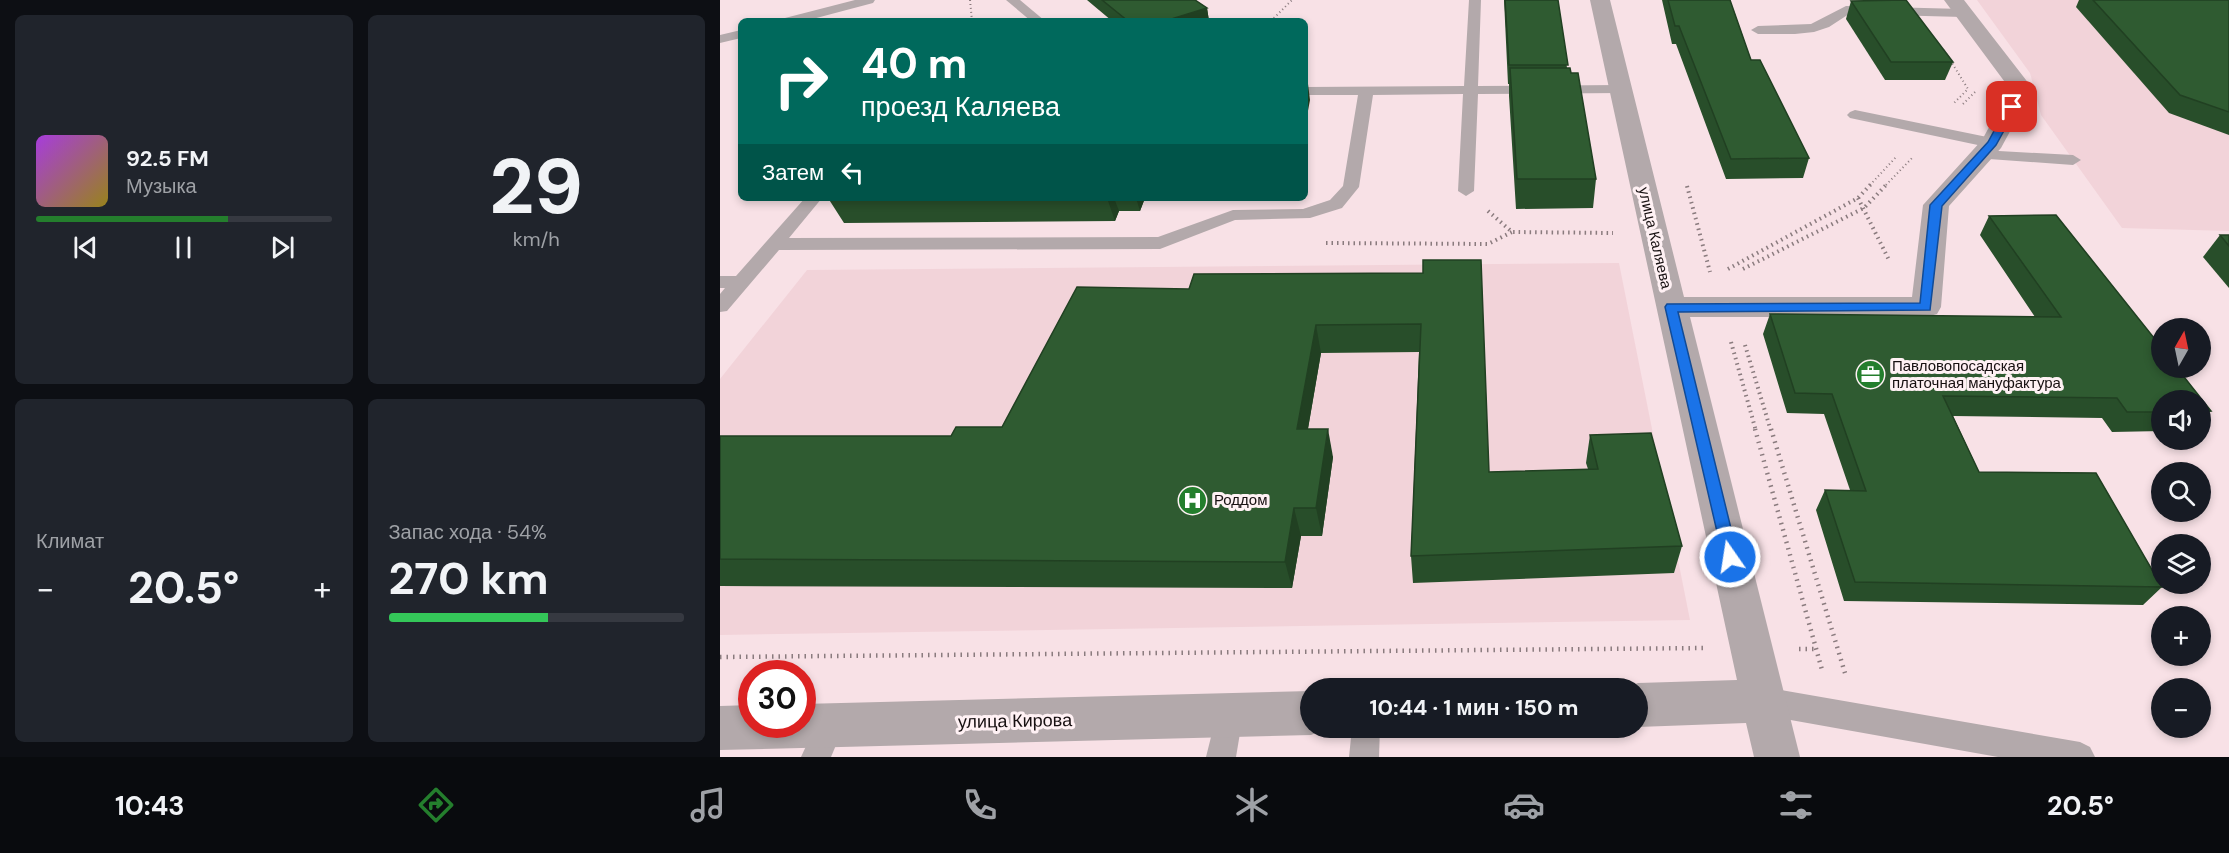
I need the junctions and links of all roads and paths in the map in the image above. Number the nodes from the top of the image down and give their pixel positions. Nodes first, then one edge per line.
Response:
1 (869, 0) edge
2 (970, 0) edge
3 (1012, 0) edge
4 (1292, 0) edge
5 (1475, 0) edge
6 (1600, 0) edge
7 (1959, 6) edge
8 (801, 18) edge
9 (972, 18) edge
10 (1035, 18) edge
11 (1274, 18) edge
12 (1758, 30) dead end
13 (738, 35) edge
14 (720, 39) edge
15 (1621, 89) junction
16 (1978, 89) dead end
17 (1471, 90) junction
18 (1308, 91) edge
19 (1366, 91) junction
20 (1855, 115) dead end
21 (1937, 132) junction
22 (1987, 149) junction
23 (2073, 160) dead end
24 (1466, 191) joint
25 (1858, 198) dead end
26 (811, 201) edge
27 (1512, 232) junction
28 (1653, 233) junction
29 (1324, 243) dead end
30 (774, 244) junction
31 (720, 282) edge
32 (741, 282) junction
33 (720, 306) edge
34 (1671, 307) junction
35 (1728, 308) junction
36 (1751, 648) junction
37 (1816, 650) junction
38 (720, 657) edge
39 (1763, 701) junction
40 (1648, 705) edge
41 (1300, 716) edge
42 (1846, 716) junction
43 (720, 728) edge
44 (1225, 736) edge
45 (1365, 738) edge
46 (823, 741) edge
47 (1364, 757) edge
48 (1777, 757) edge
49 (2080, 757) edge

1 - 8 lane
2 - 9 path
3 - 10 lane
4 - 11 path
5 - 17 lane
6 - 15 street, улица Каляева
7 - 12 lane
7 - 22 street
13 - 14 lane
15 - 17 lane
15 - 28 street, улица Каляева
16 - 21 path
17 - 19 lane
17 - 24 lane
18 - 19 lane
19 - 30 lane
20 - 21 lane
21 - 22 lane
21 - 35 path
22 - 23 lane
22 - 35 street
24 - 27 path
25 - 35 path
26 - 30 lane
27 - 28 path
27 - 29 path
28 - 34 street, улица Каляева
30 - 32 lane
31 - 32 lane
32 - 33 lane
34 - 35 street
34 - 36 street, улица Каляева
35 - 37 path
35 - 42 path
36 - 37 path
36 - 38 path
36 - 39 street, улица Каляева
37 - 42 path
39 - 40 street
39 - 42 lane
39 - 48 street, улица Каляева
41 - 44 street, улица Кирова
42 - 49 lane
43 - 46 street, улица Кирова
44 - 46 street, улица Кирова
45 - 47 lane

